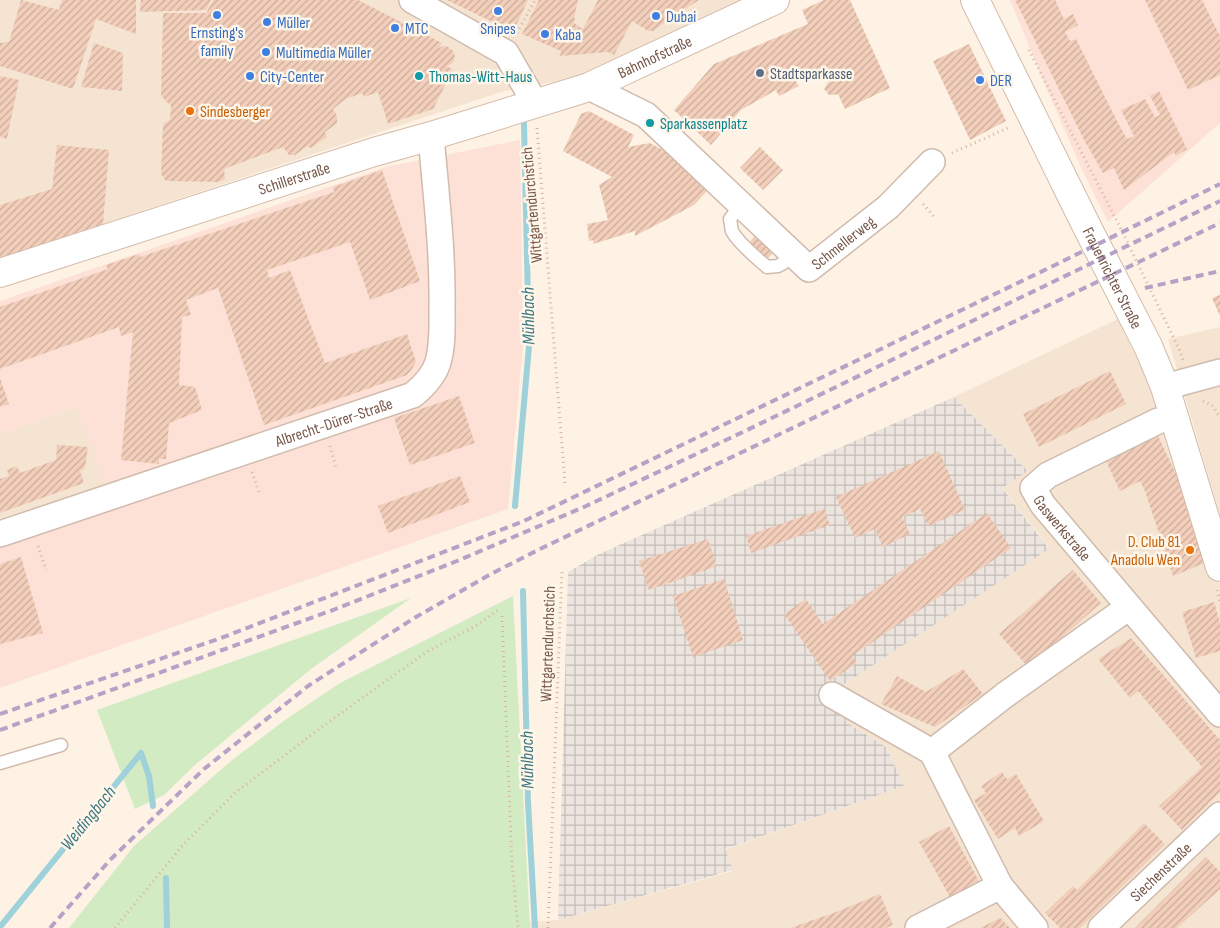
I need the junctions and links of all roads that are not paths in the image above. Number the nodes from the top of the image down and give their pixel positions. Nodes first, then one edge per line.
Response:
1 (412, 0) edge
2 (775, 0) edge
3 (975, 0) edge
4 (589, 87) junction
5 (535, 103) junction
6 (430, 136) junction
7 (932, 162) road end
8 (0, 273) edge
9 (1220, 372) edge
10 (1165, 387) junction
11 (1158, 421) dead end
12 (0, 534) edge
13 (1218, 574) edge
14 (1128, 607) junction
15 (832, 695) dead end
16 (1220, 714) edge
17 (61, 745) dead end
18 (932, 752) junction
19 (0, 763) edge
20 (1220, 815) edge
21 (1000, 886) junction
22 (918, 928) edge
23 (1035, 928) edge
24 (1102, 928) edge

1 - 5 street
2 - 4 main road, Bahnhofstraße
3 - 10 main road, Frauenrichter Straße
4 - 5 main road, Schillerstraße
4 - 7 street, Schmellerweg
5 - 6 main road, Schillerstraße
6 - 8 main road, Schillerstraße
6 - 12 street, Albrecht-Dürer-Straße
9 - 10 street
10 - 13 main road, Frauenrichter Straße
11 - 14 street, Gaswerkstraße
14 - 16 street, Gaswerkstraße
14 - 18 street
15 - 18 street
17 - 19 lane
18 - 21 street
20 - 24 street, Siechenstraße
21 - 22 street
21 - 23 street

